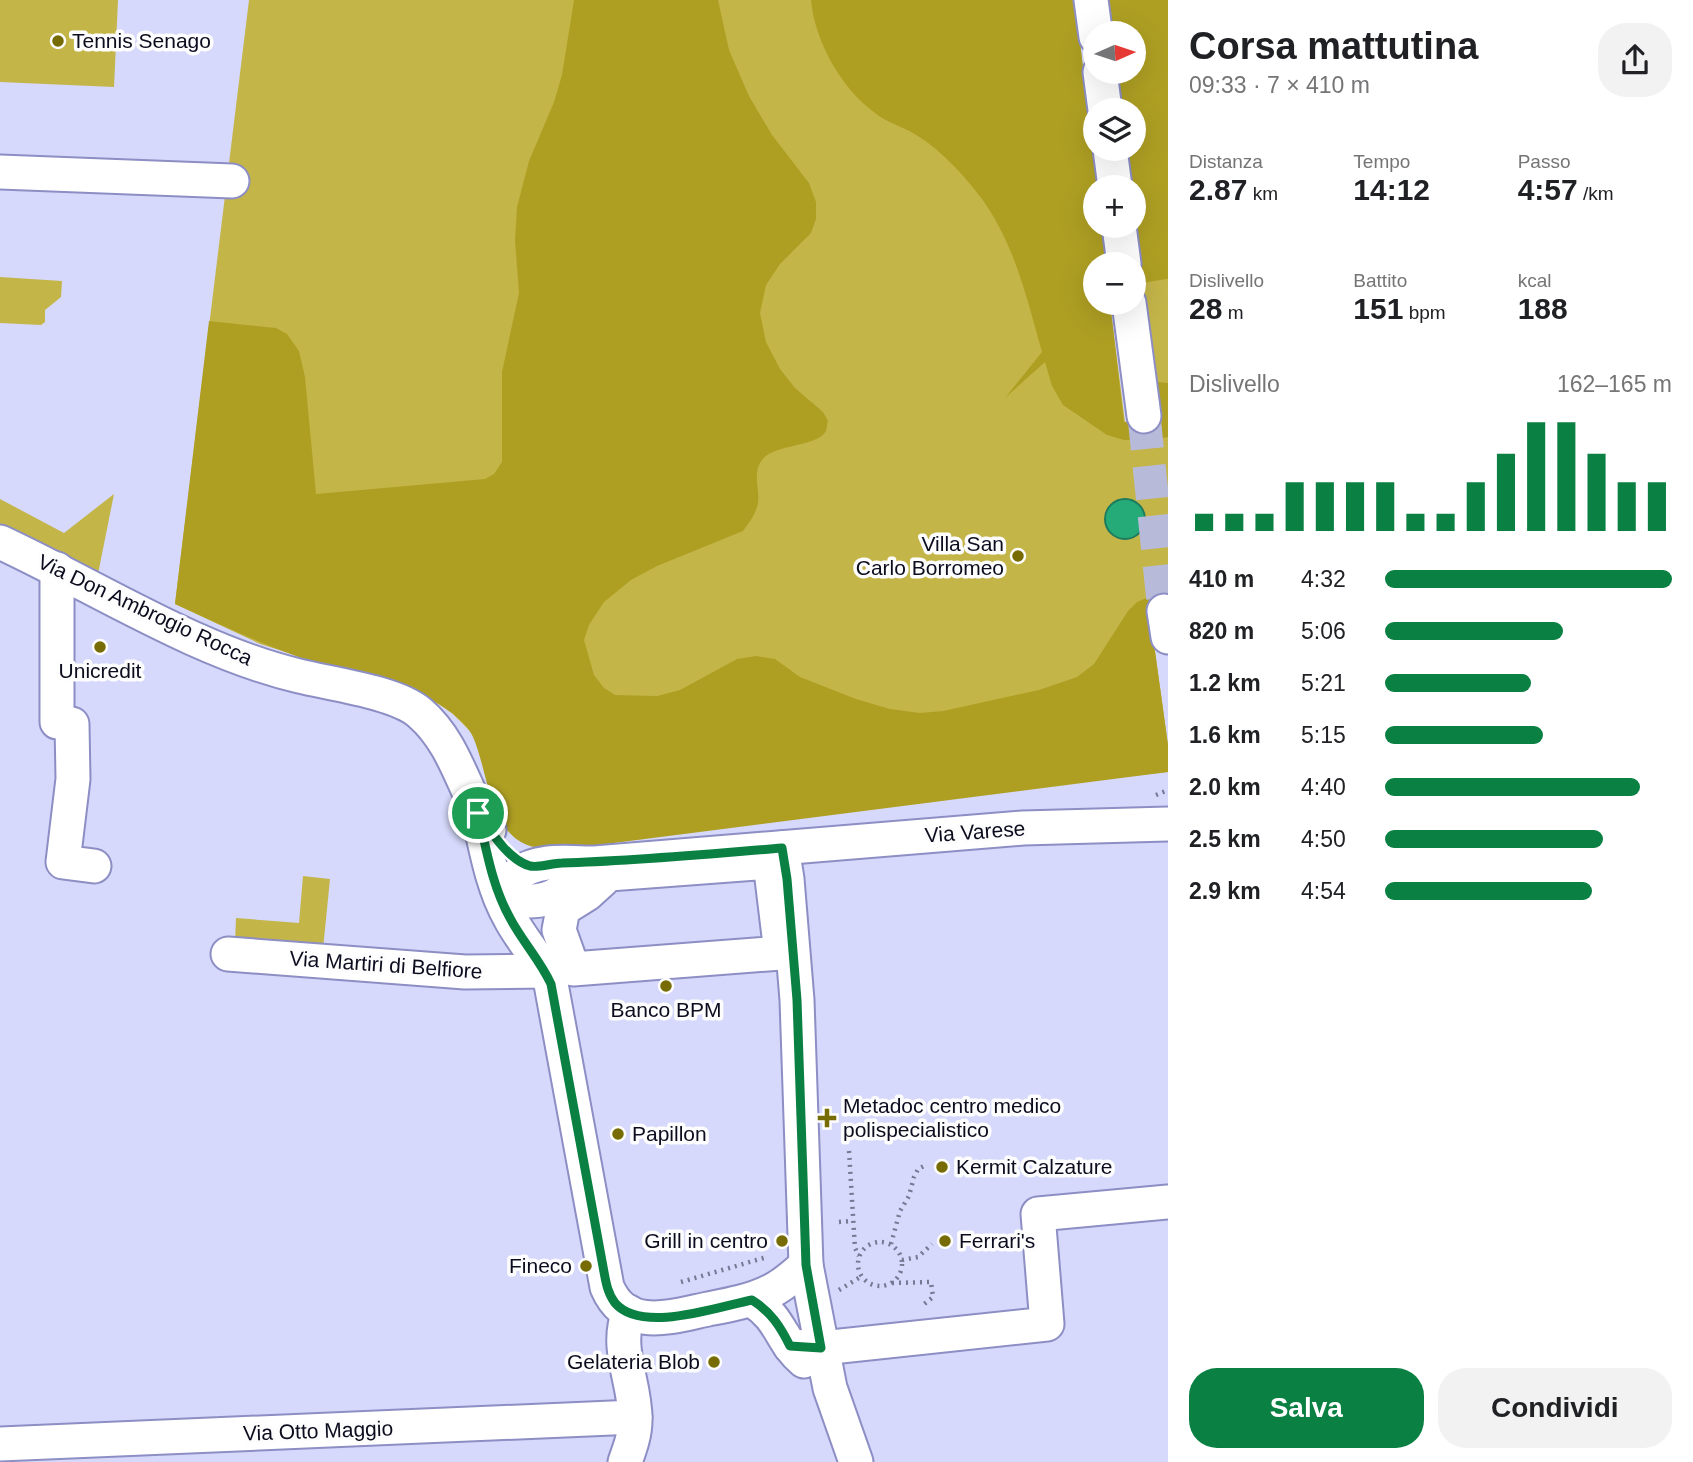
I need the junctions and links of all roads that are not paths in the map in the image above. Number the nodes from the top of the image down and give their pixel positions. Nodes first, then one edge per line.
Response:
1 (1091, 0) edge
2 (1094, 21) edge
3 (0, 172) edge
4 (232, 181) dead end
5 (1130, 315) edge
6 (1143, 416) tunnel mouth
7 (0, 541) edge
8 (57, 569) junction
9 (1162, 810) edge
10 (478, 813) junction
11 (782, 848) junction
12 (595, 863) junction
13 (94, 866) dead end
14 (530, 866) junction
15 (500, 896) junction
16 (228, 954) dead end
17 (629, 966) joint
18 (545, 971) junction
19 (1168, 1202) edge
20 (806, 1265) junction
21 (752, 1300) junction
22 (629, 1312) junction
23 (806, 1347) junction
24 (635, 1417) junction
25 (0, 1444) edge
26 (625, 1462) edge
27 (856, 1462) edge

1 - 2 street
3 - 4 street
5 - 6 street
7 - 8 street, Via Don Ambrogio Rocca
8 - 10 street, Via Don Ambrogio Rocca
8 - 13 street
9 - 11 street, Via Varese
10 - 14 street
10 - 15 street
11 - 12 street, Via Varese
11 - 20 street
12 - 14 street, Via Varese
12 - 15 street
14 - 15 street
15 - 18 street
16 - 18 street, Via Martiri di Belfiore
17 - 17 street
18 - 22 street
19 - 23 street
20 - 21 street
20 - 23 street
21 - 22 street
21 - 23 street
22 - 24 street
23 - 27 street
24 - 25 street, Via Otto Maggio
24 - 26 street

